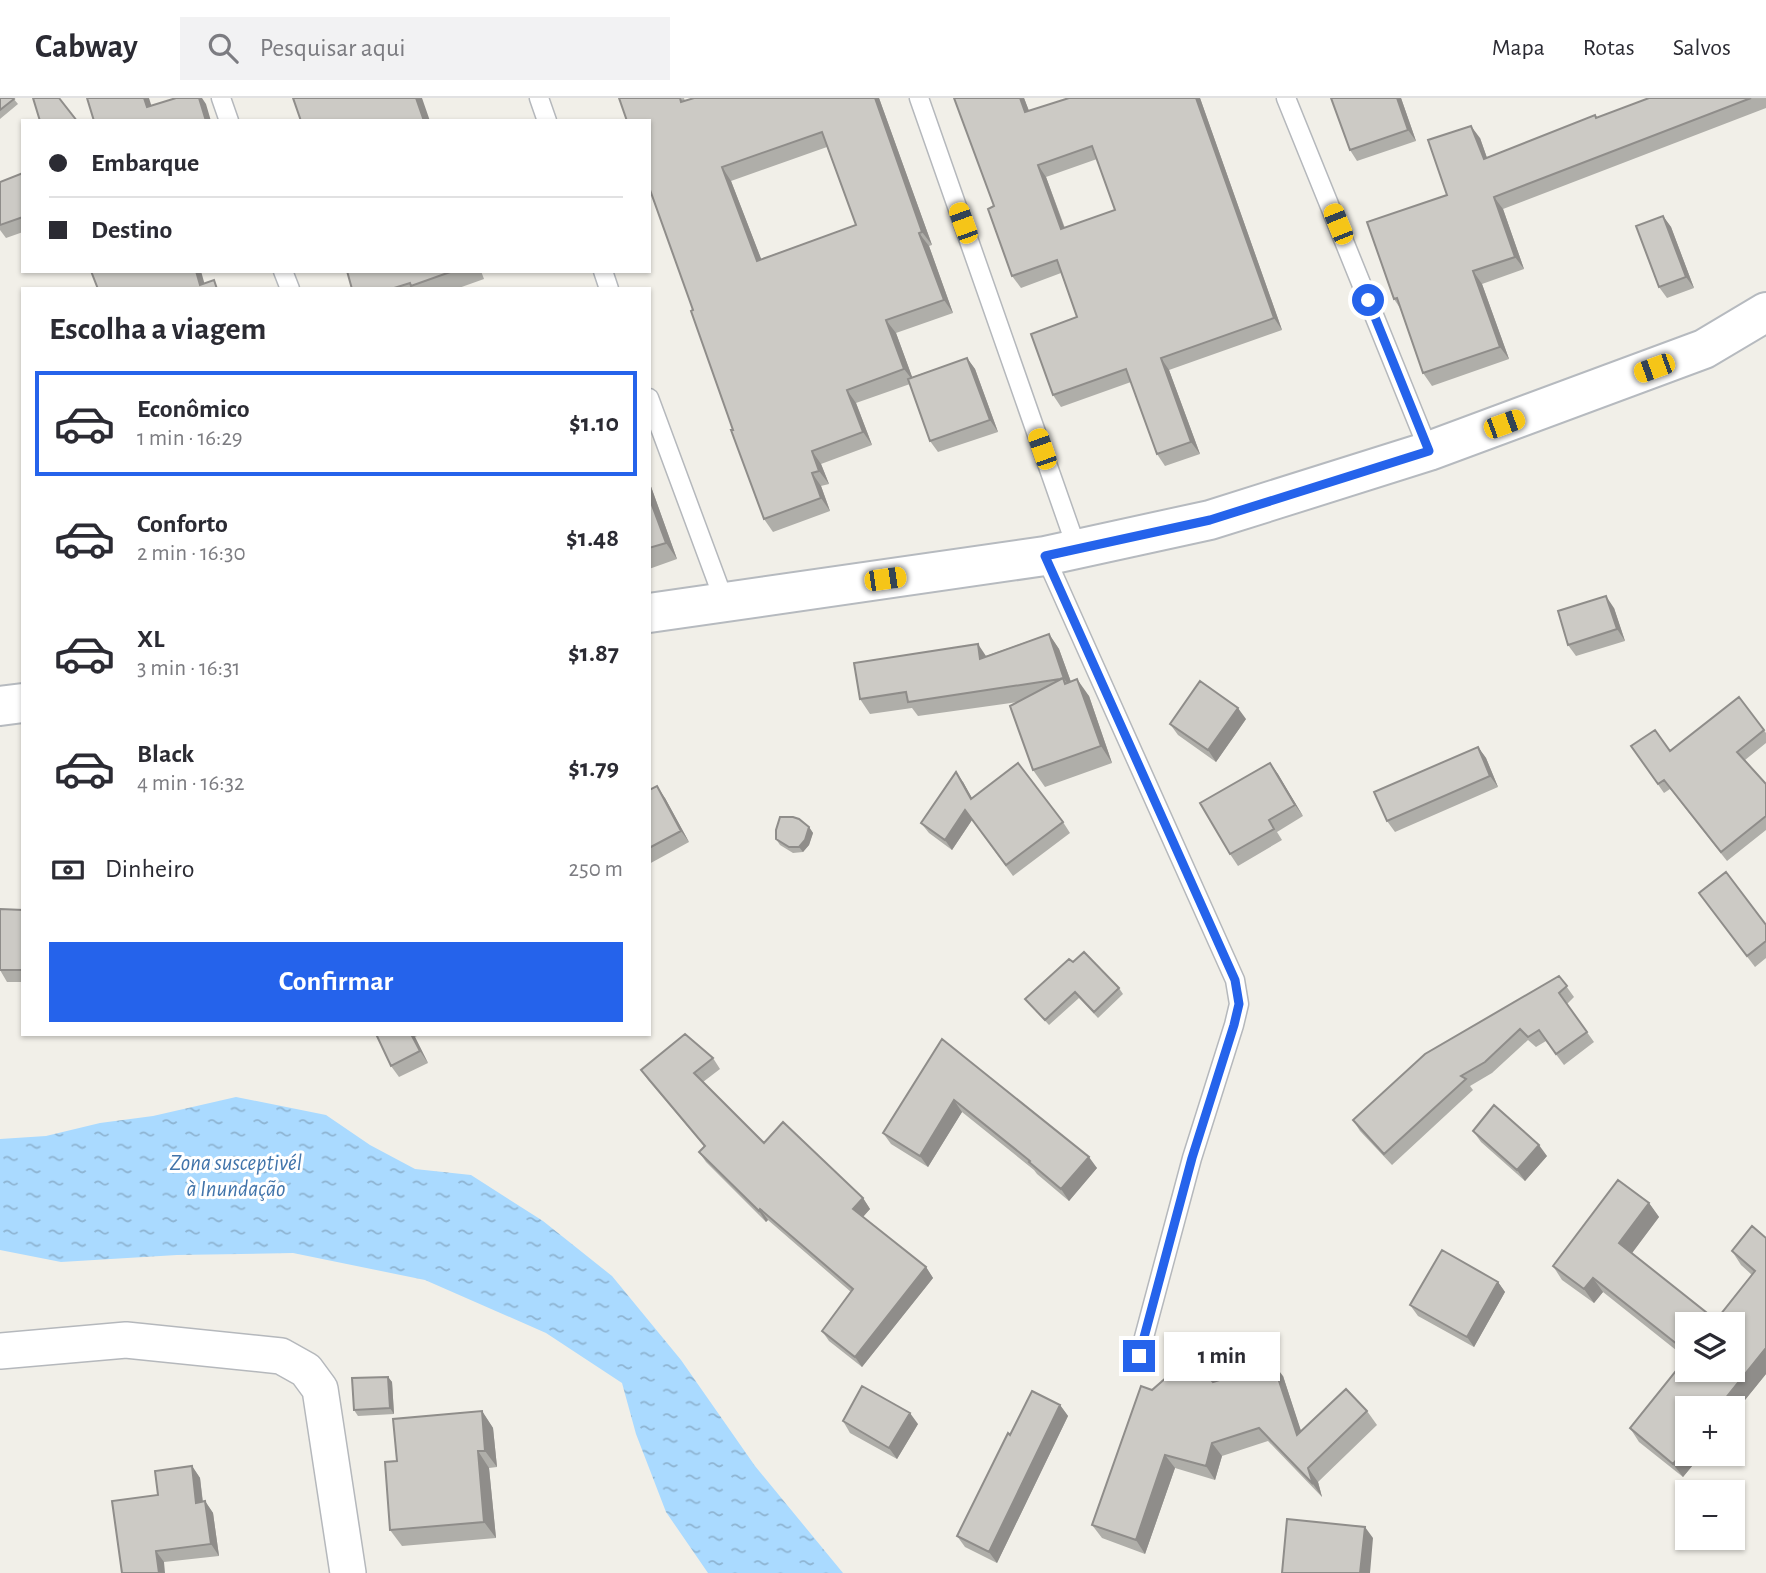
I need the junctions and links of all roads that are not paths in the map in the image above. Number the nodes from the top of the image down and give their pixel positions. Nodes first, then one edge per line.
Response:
1 (221, 98) edge
2 (539, 98) edge
3 (919, 98) edge
4 (1286, 98) edge
5 (228, 119) edge
6 (546, 119) edge
7 (1766, 312) edge
8 (651, 403) edge
9 (1429, 451) junction
10 (1061, 553) junction
11 (725, 603) junction
12 (651, 613) edge
13 (21, 703) edge
14 (0, 706) edge
15 (0, 1351) edge
16 (1139, 1356) dead end
17 (348, 1573) edge

1 - 5 lane
2 - 6 lane
3 - 10 lane
4 - 9 lane
7 - 9 main road
8 - 11 lane
9 - 10 main road
10 - 11 main road
10 - 16 lane
11 - 12 main road
13 - 14 main road
15 - 17 street

